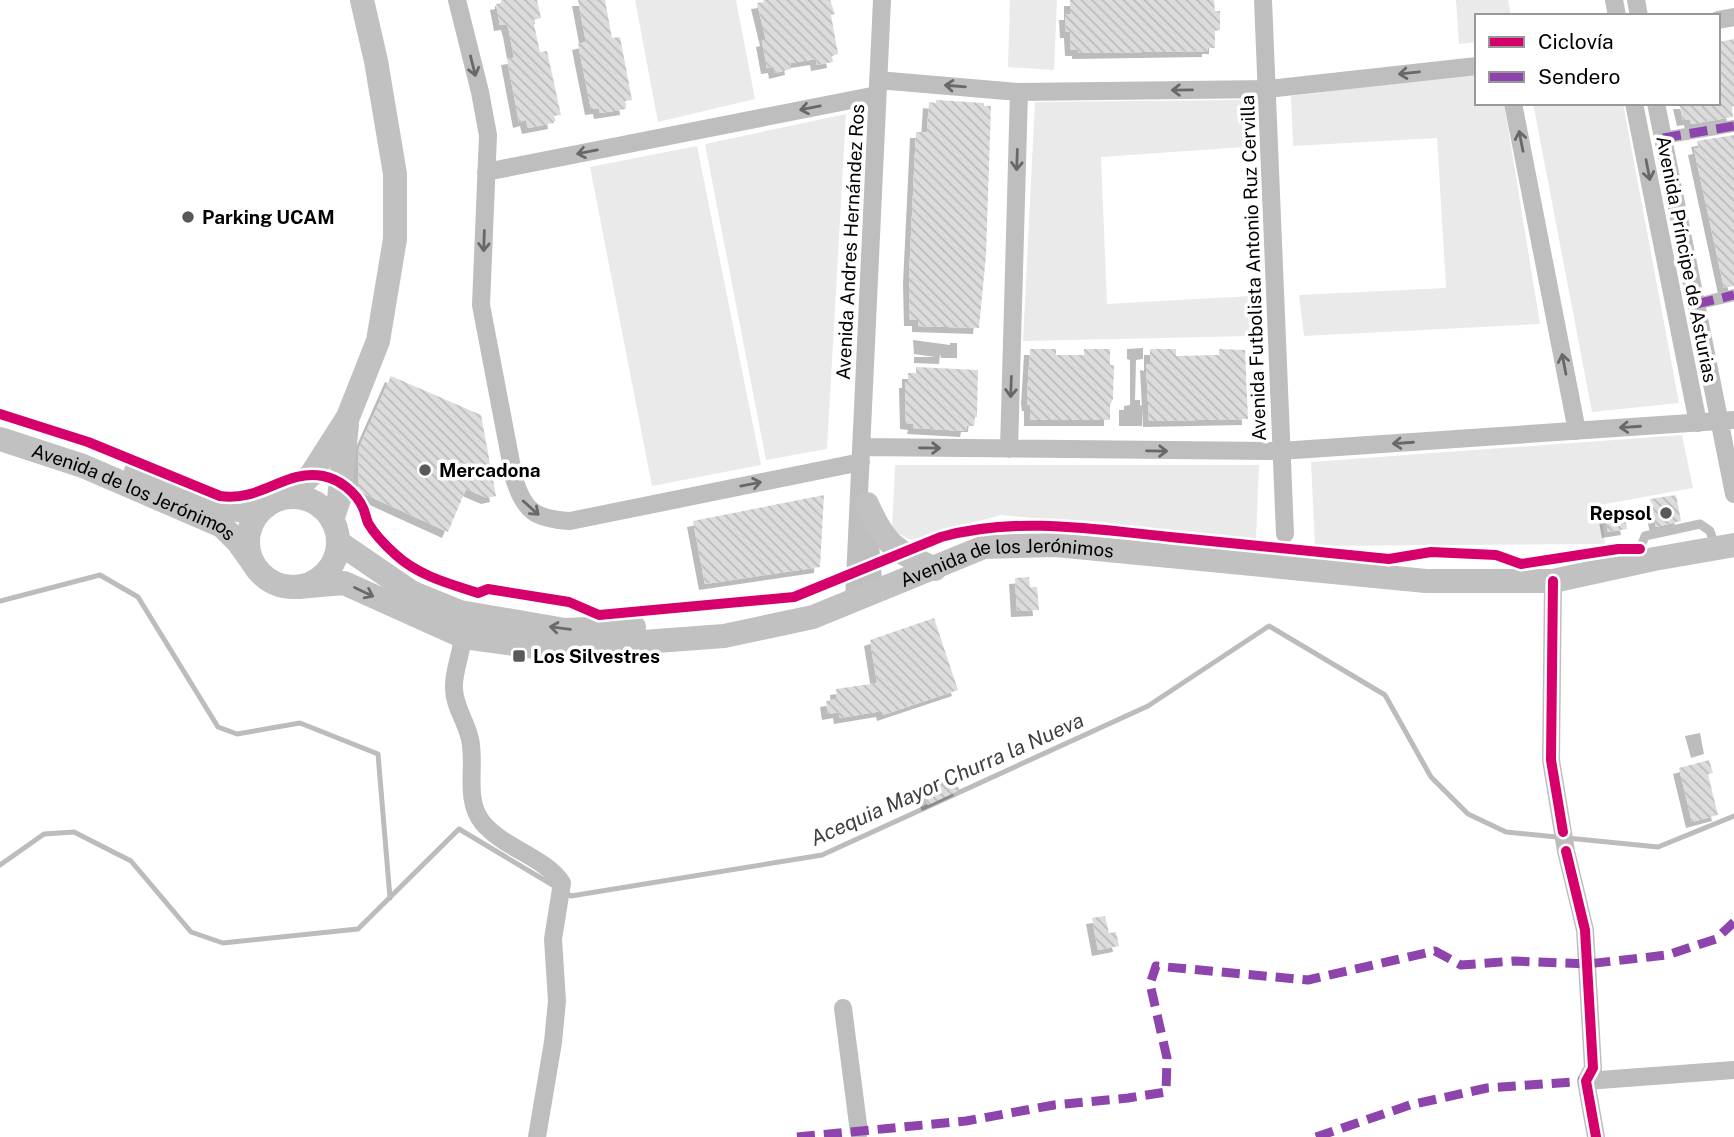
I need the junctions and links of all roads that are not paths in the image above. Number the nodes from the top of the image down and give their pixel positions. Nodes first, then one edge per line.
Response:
1 (362, 0) edge
2 (457, 0) edge
3 (882, 0) edge
4 (1263, 0) edge
5 (1475, 66) edge
6 (878, 87) junction
7 (1268, 89) junction
8 (1019, 92) junction
9 (1513, 105) edge
10 (1634, 105) edge
11 (1656, 105) edge
12 (1734, 126) edge
13 (1663, 138) junction
14 (486, 172) junction
15 (1734, 295) edge
16 (1696, 304) junction
17 (348, 417) junction
18 (1727, 421) edge
19 (0, 422) edge
20 (1698, 422) junction
21 (1577, 431) junction
22 (0, 439) edge
23 (1009, 449) junction
24 (1280, 451) junction
25 (861, 455) junction
26 (1734, 494) edge
27 (863, 495) junction
28 (288, 497) junction
29 (257, 513) junction
30 (335, 531) junction
31 (1285, 534) dead end
32 (1725, 547) edge
33 (253, 563) junction
34 (934, 569) junction
35 (1553, 582) junction
36 (298, 587) junction
37 (864, 597) junction
38 (460, 612) junction
39 (799, 620) junction
40 (464, 637) junction
41 (843, 1008) dead end
42 (1734, 1070) edge
43 (1586, 1081) junction
44 (859, 1132) dead end
45 (537, 1137) edge
46 (1597, 1137) edge

1 - 17 main road
2 -> 14 street
3 - 6 street, Avenida Andres Hernández Ros
4 - 7 street, Avenida Futbolista Antonio Ruz Cervilla
5 -> 7 street
8 -> 6 street
6 -> 14 street
6 - 25 street, Avenida Andres Hernández Ros
7 -> 8 street
7 - 24 street, Avenida Futbolista Antonio Ruz Cervilla
8 -> 23 street
21 -> 9 street
10 -> 20 street, Avenida Príncipe de Asturias
11 - 13 street, Avenida Príncipe de Asturias
12 - 13 street
13 - 16 street, Avenida Príncipe de Asturias
14 -> 25 street
15 - 16 street
16 - 18 street, Avenida Príncipe de Asturias
17 - 28 main road
17 - 30 main road
18 - 20 street
18 - 26 street, Avenida Príncipe de Asturias
19 - 29 main road, Avenida de los Jerónimos
20 -> 21 street
21 -> 24 street
22 - 33 main road, Avenida de los Jerónimos
23 -> 24 street
25 -> 23 street
24 - 31 street, Avenida Futbolista Antonio Ruz Cervilla
25 - 27 street, Avenida Andres Hernández Ros
27 - 34 main road
27 - 37 street, Avenida Andres Hernández Ros
28 - 29 main road
28 - 30 main road
29 - 33 main road
30 - 36 main road
30 - 38 main road
32 - 35 main road, Avenida de los Jerónimos
33 - 36 main road
34 - 35 main road, Avenida de los Jerónimos
34 - 37 main road, Avenida de los Jerónimos
35 - 43 street
36 -> 40 main road, Avenida de los Jerónimos
37 - 39 main road, Avenida de los Jerónimos
39 -> 38 main road
38 - 40 street
39 - 40 main road, Avenida de los Jerónimos
40 - 45 street
41 - 44 street
42 - 43 street
43 - 46 street

